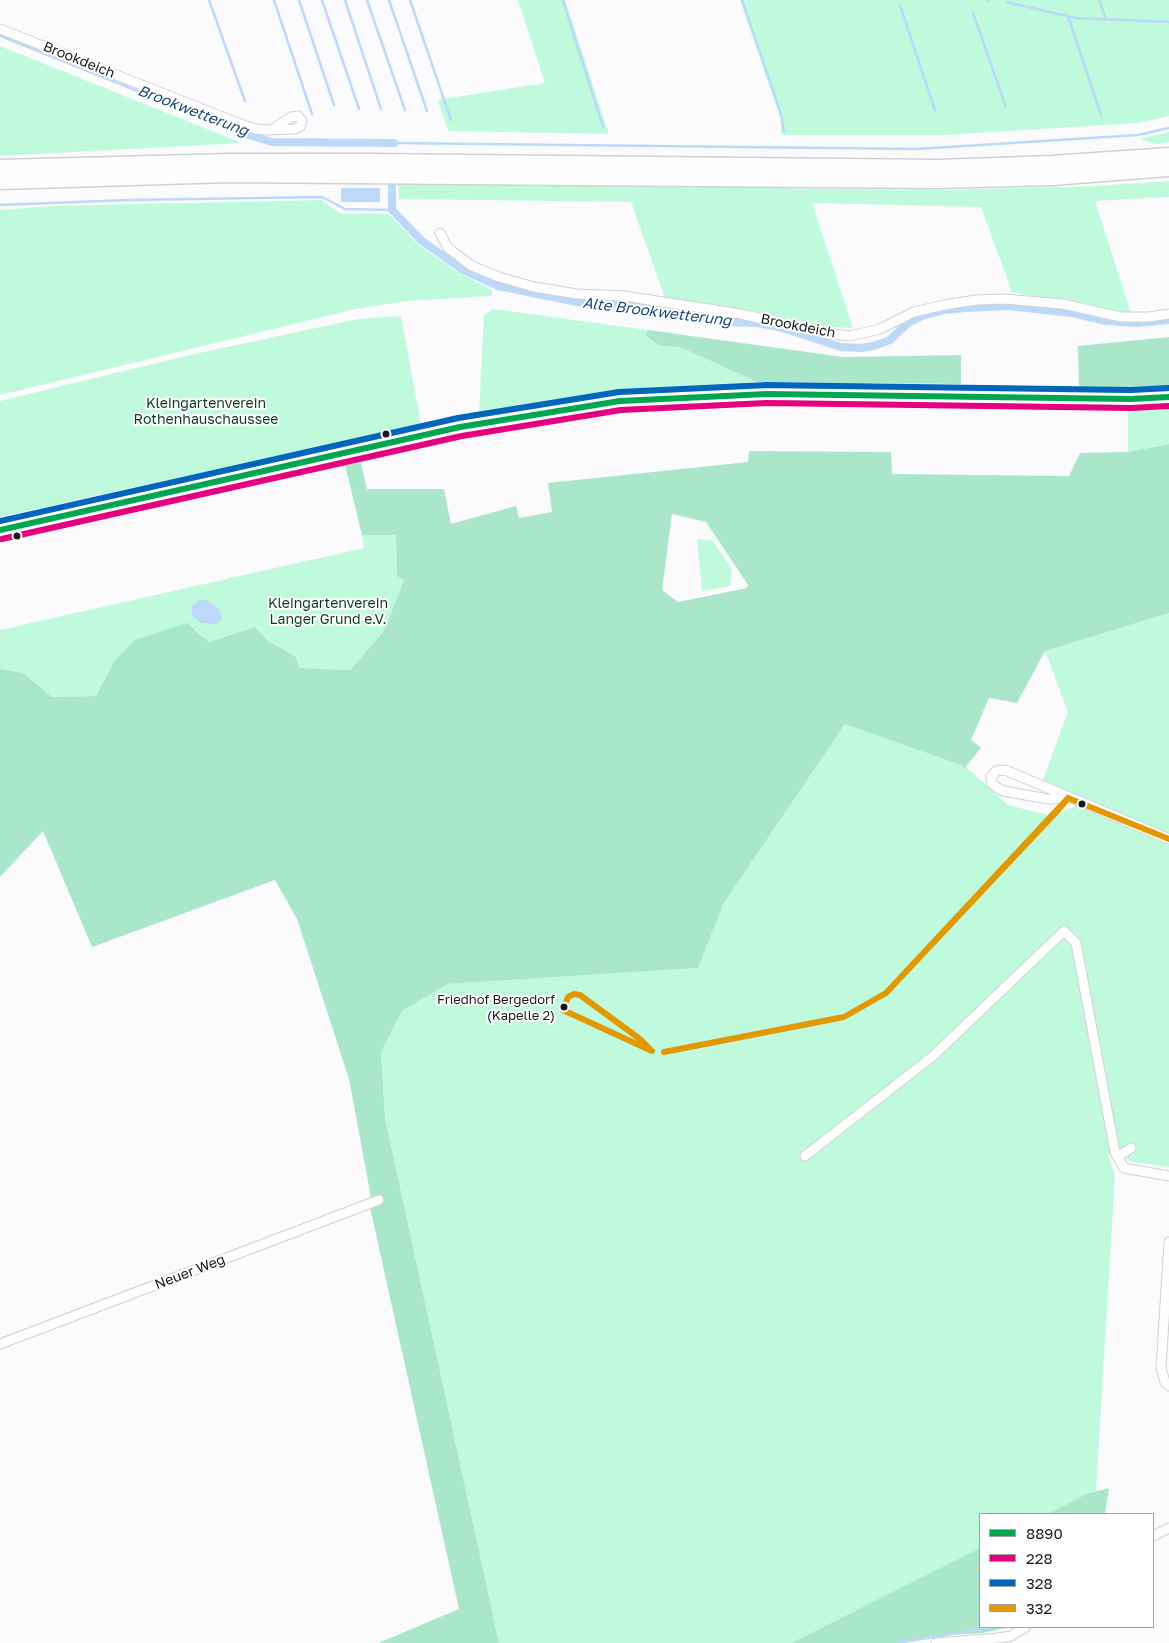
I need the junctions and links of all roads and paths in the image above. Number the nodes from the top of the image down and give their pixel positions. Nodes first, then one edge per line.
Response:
1 (0, 29) edge
2 (271, 130) dead end
3 (1169, 156) edge
4 (0, 168) edge
5 (1169, 168) edge
6 (0, 181) edge
7 (440, 232) dead end
8 (1169, 314) edge
9 (1169, 397) edge
10 (0, 530) edge
11 (1068, 798) junction
12 (1169, 839) edge
13 (1131, 1148) dead end
14 (805, 1156) dead end
15 (1117, 1157) junction
16 (1169, 1176) edge
17 (379, 1200) dead end
18 (1169, 1242) edge
19 (0, 1344) edge
20 (1169, 1386) edge
21 (1169, 1528) edge
22 (1154, 1536) edge
23 (1024, 1628) edge
24 (936, 1643) edge

1 - 2 street, Brookdeich
3 - 4 highway
5 - 6 highway
7 - 8 street, Brookdeich
9 - 10 main road
11 - 11 street
11 - 12 street
13 - 15 street
14 - 15 street
15 - 16 street
17 - 19 street, Neuer Weg
18 - 20 street
21 - 22 street
23 - 24 street

